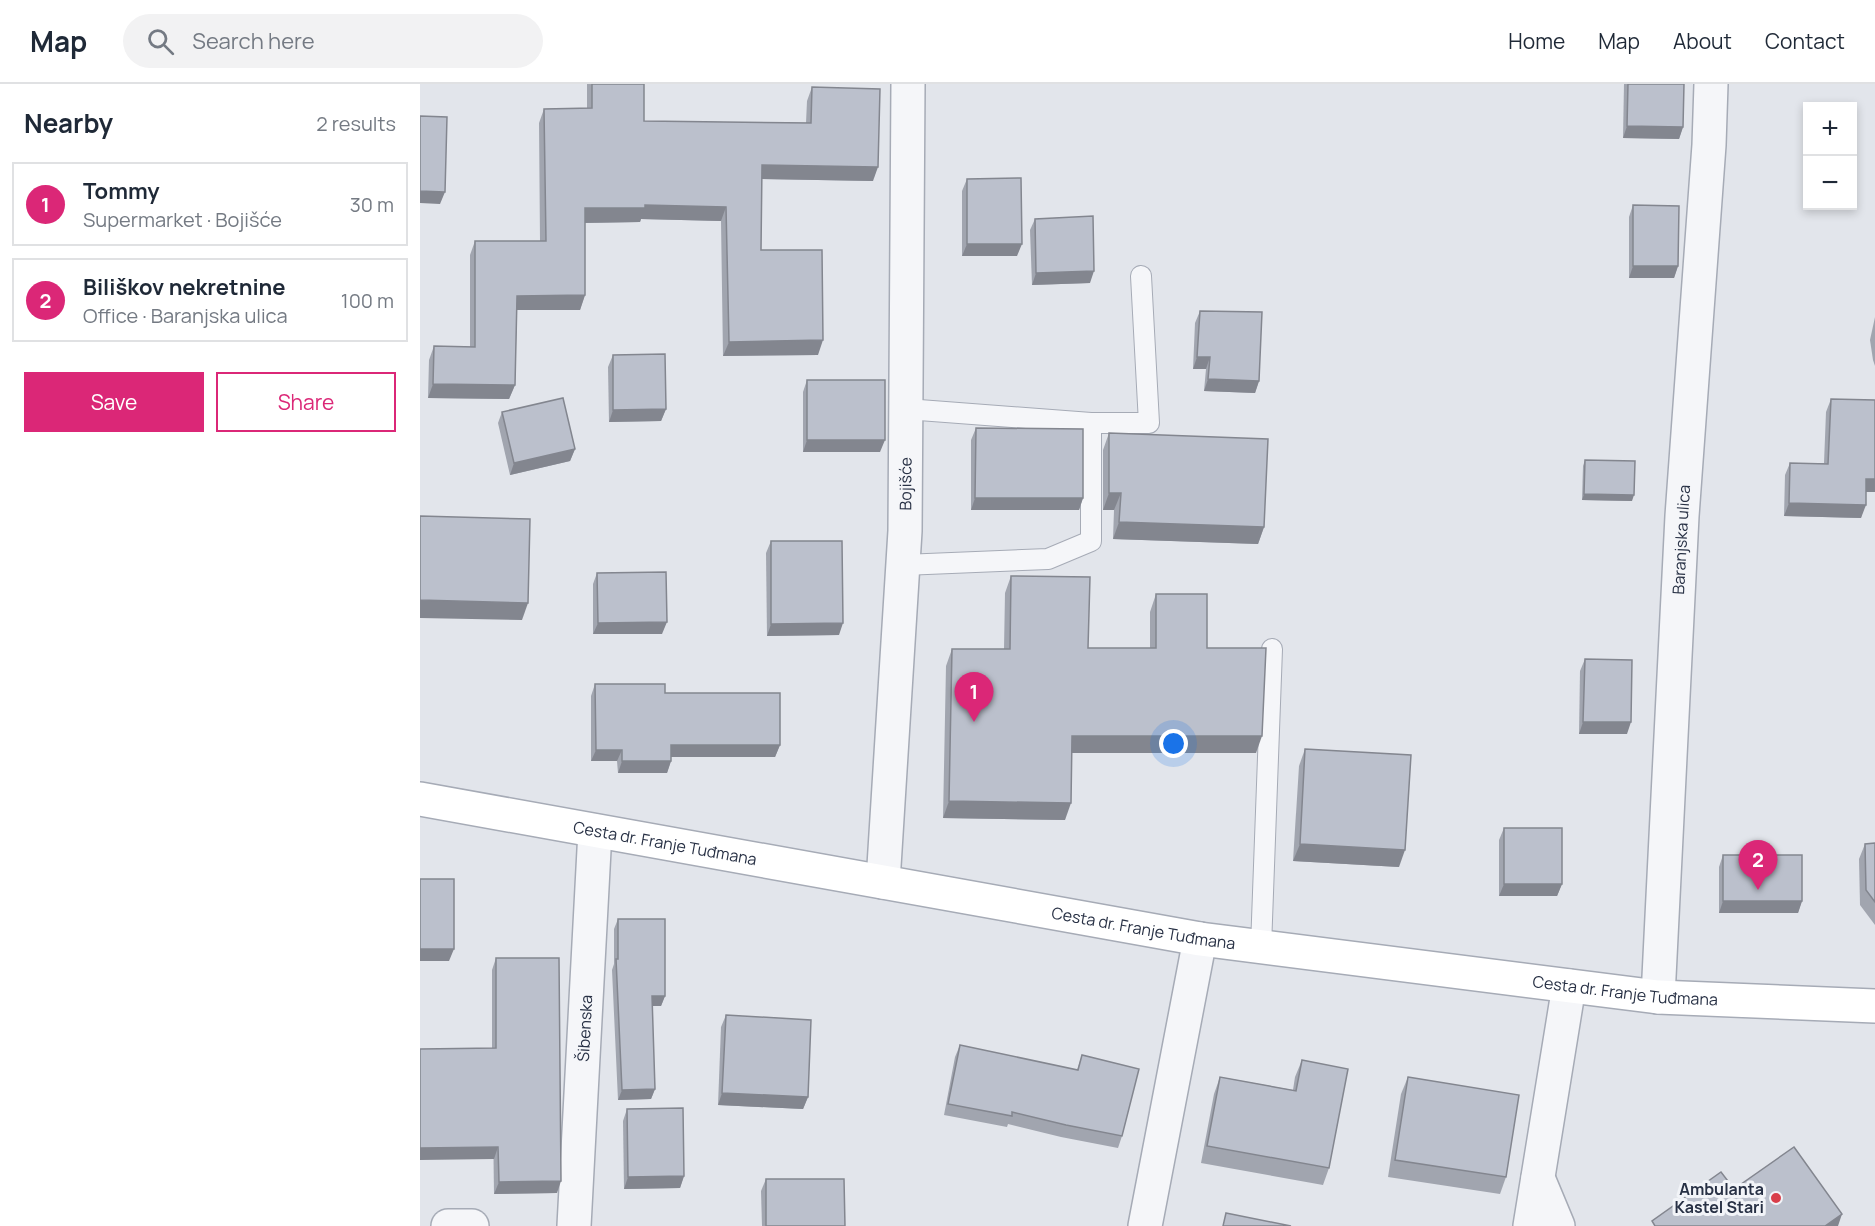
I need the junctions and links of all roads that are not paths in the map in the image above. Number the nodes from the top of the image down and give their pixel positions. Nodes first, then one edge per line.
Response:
1 (908, 84) edge
2 (1711, 84) edge
3 (1142, 276) dead end
4 (906, 409) junction
5 (1092, 423) junction
6 (903, 565) junction
7 (1272, 649) dead end
8 (420, 799) edge
9 (595, 831) junction
10 (884, 882) junction
11 (1200, 939) junction
12 (1261, 947) junction
13 (1569, 986) junction
14 (1658, 998) junction
15 (1875, 1006) edge
16 (1538, 1178) junction
17 (448, 1226) edge
18 (472, 1226) edge
19 (574, 1226) edge
20 (1145, 1226) edge
21 (1530, 1226) edge
22 (1558, 1226) edge

1 - 4 street, Bojišće
2 - 14 street, Baranjska ulica
3 - 5 lane
4 - 5 lane
4 - 6 street, Bojišće
5 - 6 lane
6 - 10 street, Bojišće
7 - 12 lane
8 - 9 main road, Cesta dr. Franje Tuđmana
9 - 10 main road, Cesta dr. Franje Tuđmana
9 - 19 street, Šibenska
10 - 11 main road, Cesta dr. Franje Tuđmana
11 - 12 main road, Cesta dr. Franje Tuđmana
11 - 20 street
12 - 13 main road, Cesta dr. Franje Tuđmana
13 - 14 main road, Cesta dr. Franje Tuđmana
13 - 16 street
14 - 15 main road, Cesta dr. Franje Tuđmana
16 - 21 street
16 - 22 street
17 - 18 street

